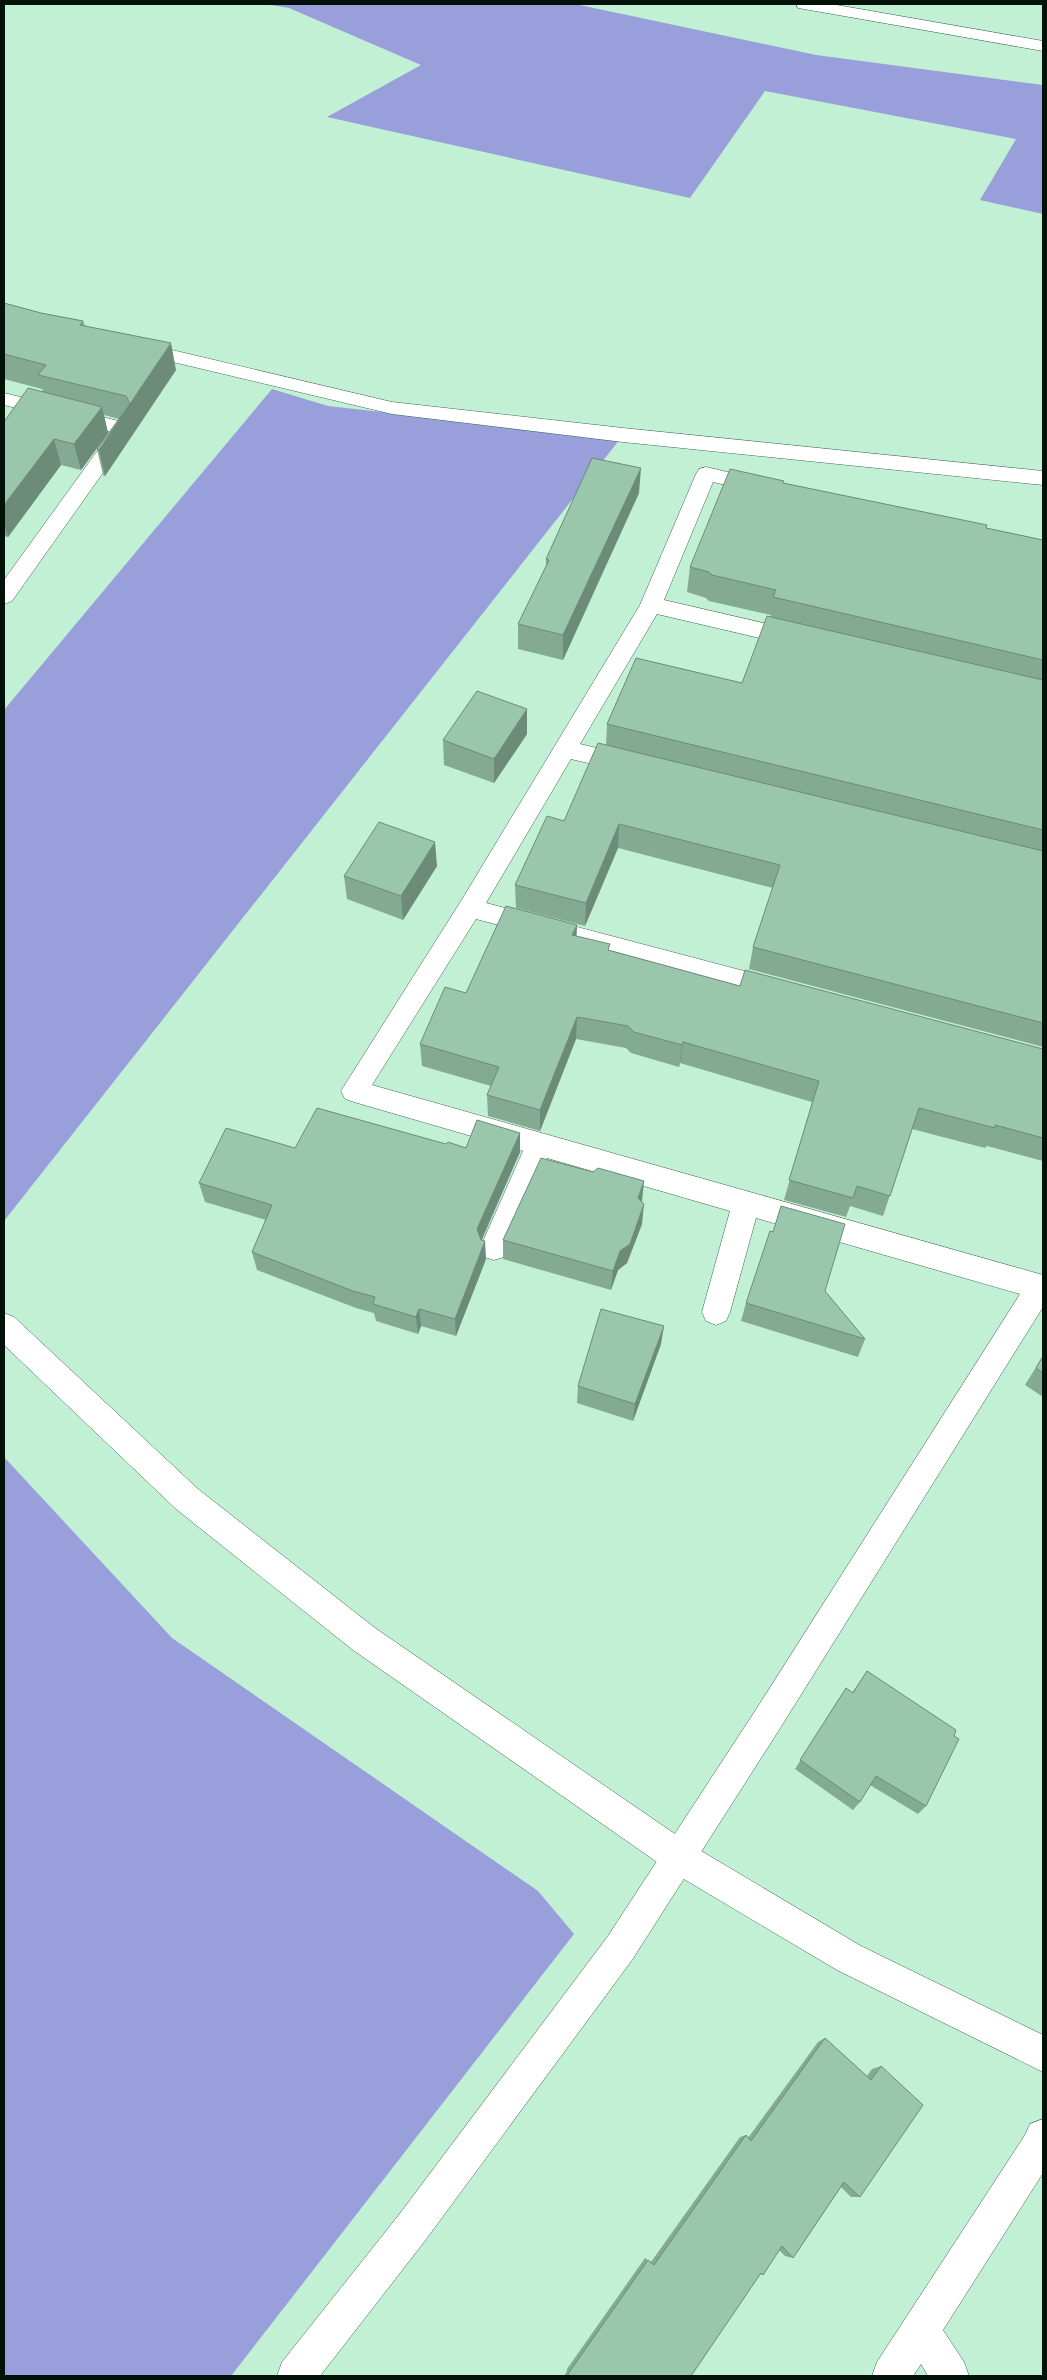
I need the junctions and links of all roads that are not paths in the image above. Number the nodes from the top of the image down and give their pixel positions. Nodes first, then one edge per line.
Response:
1 (804, 4) edge
2 (1043, 46) edge
3 (121, 344) edge
4 (4, 399) edge
5 (1043, 478) edge
6 (783, 491) edge
7 (4, 596) edge
8 (651, 604) junction
9 (823, 645) edge
10 (566, 748) junction
11 (652, 770) edge
12 (470, 908) junction
13 (804, 997) edge
14 (540, 1145) junction
15 (746, 1203) junction
16 (494, 1248) dead end
17 (1042, 1288) edge
18 (716, 1312) dead end
19 (4, 1326) edge
20 (679, 1857) junction
21 (1043, 2054) edge
22 (1043, 2137) edge
23 (921, 2330) junction
24 (296, 2376) edge
25 (891, 2376) edge
26 (950, 2376) edge

1 - 2 street
3 - 5 street
4 - 7 street
6 - 8 street
8 - 9 street
8 - 10 street
10 - 11 street
10 - 12 street
12 - 13 street
12 - 14 street
14 - 15 street
14 - 16 street
15 - 17 street
15 - 18 street
17 - 20 street
19 - 20 street
20 - 21 street
20 - 24 street
22 - 23 street
23 - 25 street
23 - 26 street

